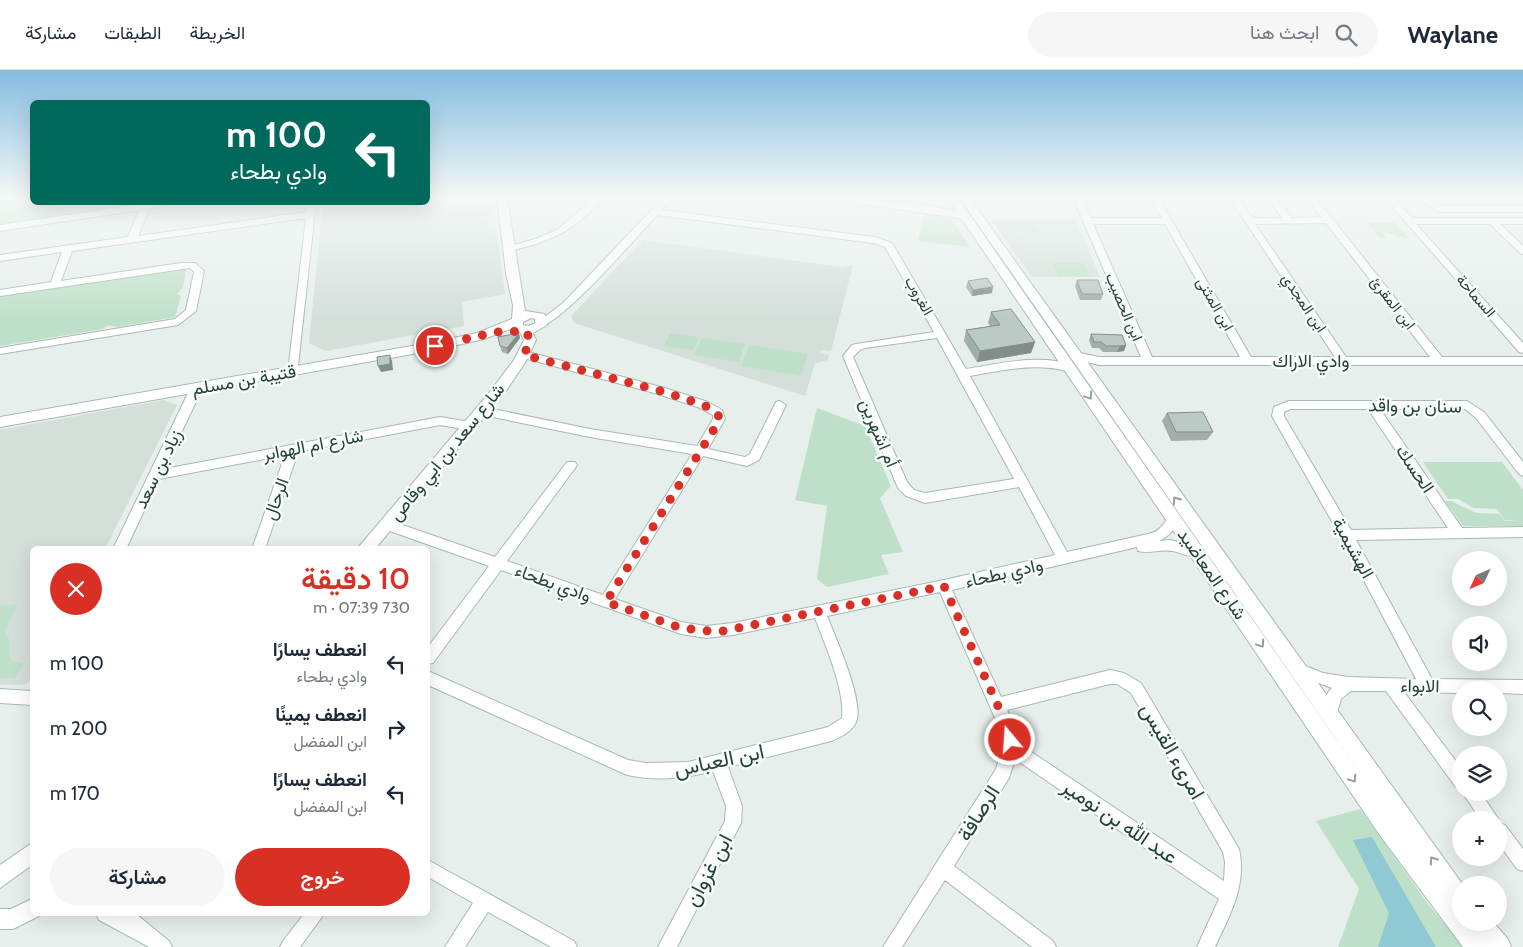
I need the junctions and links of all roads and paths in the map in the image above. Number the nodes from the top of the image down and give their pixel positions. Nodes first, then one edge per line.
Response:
1 (140, 238) edge
2 (309, 238) edge
3 (507, 238) edge
4 (550, 238) edge
5 (629, 238) edge
6 (848, 238) edge
7 (982, 238) edge
8 (984, 238) edge
9 (1094, 238) edge
10 (1176, 238) edge
11 (1260, 238) edge
12 (1343, 238) edge
13 (1425, 238) edge
14 (1508, 238) edge
15 (132, 239) joint
16 (68, 248) junction
17 (508, 248) junction
18 (1523, 251) edge
19 (0, 258) edge
20 (55, 284) junction
21 (0, 293) edge
22 (518, 299) junction
23 (538, 319) junction
24 (521, 325) junction
25 (941, 334) junction
26 (1057, 350) junction
27 (1523, 350) edge
28 (0, 351) edge
29 (524, 354) junction
30 (1099, 361) junction
31 (1148, 361) junction
32 (1343, 361) junction
33 (1439, 361) junction
34 (1523, 361) edge
35 (1046, 362) junction
36 (1072, 362) junction
37 (1248, 362) junction
38 (293, 372) junction
39 (963, 373) junction
40 (1088, 374) junction
41 (196, 389) junction
42 (780, 405) dead end
43 (1372, 406) junction
44 (1278, 410) joint
45 (483, 411) junction
46 (0, 422) edge
47 (470, 426) junction
48 (293, 449) junction
49 (700, 451) junction
50 (571, 465) dead end
51 (1523, 471) edge
52 (156, 475) junction
53 (1022, 482) junction
54 (1174, 520) junction
55 (388, 525) junction
56 (1458, 532) junction
57 (1523, 532) edge
58 (1347, 535) junction
59 (120, 546) edge
60 (259, 546) edge
61 (368, 546) edge
62 (1196, 552) junction
63 (1068, 558) junction
64 (498, 564) junction
65 (944, 586) junction
66 (606, 602) junction
67 (820, 612) junction
68 (430, 655) edge
69 (1296, 668) junction
70 (430, 679) edge
71 (1348, 684) junction
72 (1390, 685) junction
73 (1428, 686) junction
74 (1523, 687) edge
75 (0, 696) edge
76 (30, 698) edge
77 (998, 705) junction
78 (1330, 714) junction
79 (1011, 747) junction
80 (718, 762) junction
81 (1452, 769) edge
82 (1507, 841) edge
83 (30, 854) edge
84 (1523, 862) edge
85 (943, 868) junction
86 (430, 869) edge
87 (3, 873) edge
88 (1452, 887) edge
89 (1229, 895) junction
90 (486, 900) junction
91 (30, 910) edge
92 (108, 916) edge
93 (126, 916) edge
94 (313, 916) edge
95 (4, 923) edge
96 (1487, 931) edge
97 (148, 936) junction
98 (164, 947) edge
99 (289, 947) edge
100 (454, 947) edge
101 (568, 947) edge
102 (667, 947) edge
103 (892, 947) edge
104 (1047, 947) edge
105 (1206, 947) edge
106 (1476, 947) edge
107 (1500, 947) edge

1 - 15 street
2 - 38 street
3 - 17 street
4 - 17 street
5 - 23 street, شارع سعد بن ابي وقاص
6 - 25 street, الغروب
7 - 26 street, شارع المعاضيد
8 - 36 street, شارع المعاضيد
9 - 31 street, ابن الحصيب
10 - 37 street, ابن المثنى
11 - 32 street, ابن المجدي
12 - 33 street, ابن المقرئ
13 - 27 street, السماحة
14 - 18 street
15 - 16 street
16 - 19 street
16 - 20 street
17 - 22 street
20 - 21 street
20 - 28 street
22 - 23 street
22 - 24 street
23 - 24 street, قتيبة بن مسلم
23 - 29 street, شارع سعد بن ابي وقاص
24 - 29 street
24 - 38 street, قتيبة بن مسلم
25 - 39 street, الغروب
25 - 53 street, أم اشهرين
26 - 35 street
26 - 36 street, شارع المعاضيد
29 - 45 street, شارع سعد بن ابي وقاص
29 - 49 street
30 - 31 street, وادي الاراك
30 - 36 street, وادي الاراك
30 - 40 street
31 - 37 street, وادي الاراك
32 - 33 street, وادي الاراك
32 - 37 street, وادي الاراك
33 - 34 street, وادي الاراك
35 - 36 street
35 - 39 street
36 - 40 street, شارع المعاضيد
36 -> 54 street, شارع المعاضيد
38 - 41 street, قتيبة بن مسلم
39 - 53 street, الغروب
69 -> 40 street, شارع المعاضيد
41 - 46 street, قتيبة بن مسلم
41 - 52 street, زياد بن سعد
42 - 49 street
43 - 44 street, سنان بن واقد
43 - 51 street, سنان بن واقد
43 - 56 street, الحسك
44 - 58 street, الهشيمية
45 - 47 street, شارع سعد بن ابي وقاص
45 - 49 street
47 - 48 street, شارع ام الهوابر
47 - 55 street, شارع سعد بن ابي وقاص
48 - 52 street, شارع ام الهوابر
48 - 60 street, الرحال
49 - 66 street
50 - 64 street
52 - 59 street, زياد بن سعد
53 - 63 street, الغروب
54 - 62 street, شارع المعاضيد
54 - 63 street, وادي بطحاء
55 - 61 street, شارع سعد بن ابي وقاص
55 - 64 street, وادي بطحاء
56 - 57 street
56 - 58 street
58 - 73 street, الهشيمية
62 - 63 street, وادي بطحاء
62 -> 106 street, شارع المعاضيد
63 - 65 street, وادي بطحاء
64 - 66 street, وادي بطحاء
64 - 68 street
65 - 67 street, وادي بطحاء
65 - 77 street
66 - 67 street, وادي بطحاء
67 - 80 street, ابن العباس
69 - 71 street, الابواء
69 - 78 street, شارع المعاضيد
70 - 80 street, ابن العباس
71 - 72 street, الابواء
71 - 78 street
72 - 73 street, الابواء
72 - 81 street
73 - 74 street, الابواء
75 - 76 street
77 - 79 street
77 - 89 street, امرىء القيس
88 -> 78 street, شارع المعاضيد
79 - 85 street, الرصافة
79 - 89 street, عبد الله بن نومير
80 - 102 street, ابن غزوان
82 - 84 street
83 - 87 street
85 - 103 street, الرصافة
85 - 104 street
86 - 90 street
89 - 105 street, امرىء القيس
90 - 100 street
90 - 101 street
91 - 95 street
92 - 97 street
93 - 97 street
94 - 99 street
96 - 107 street
97 - 98 street

